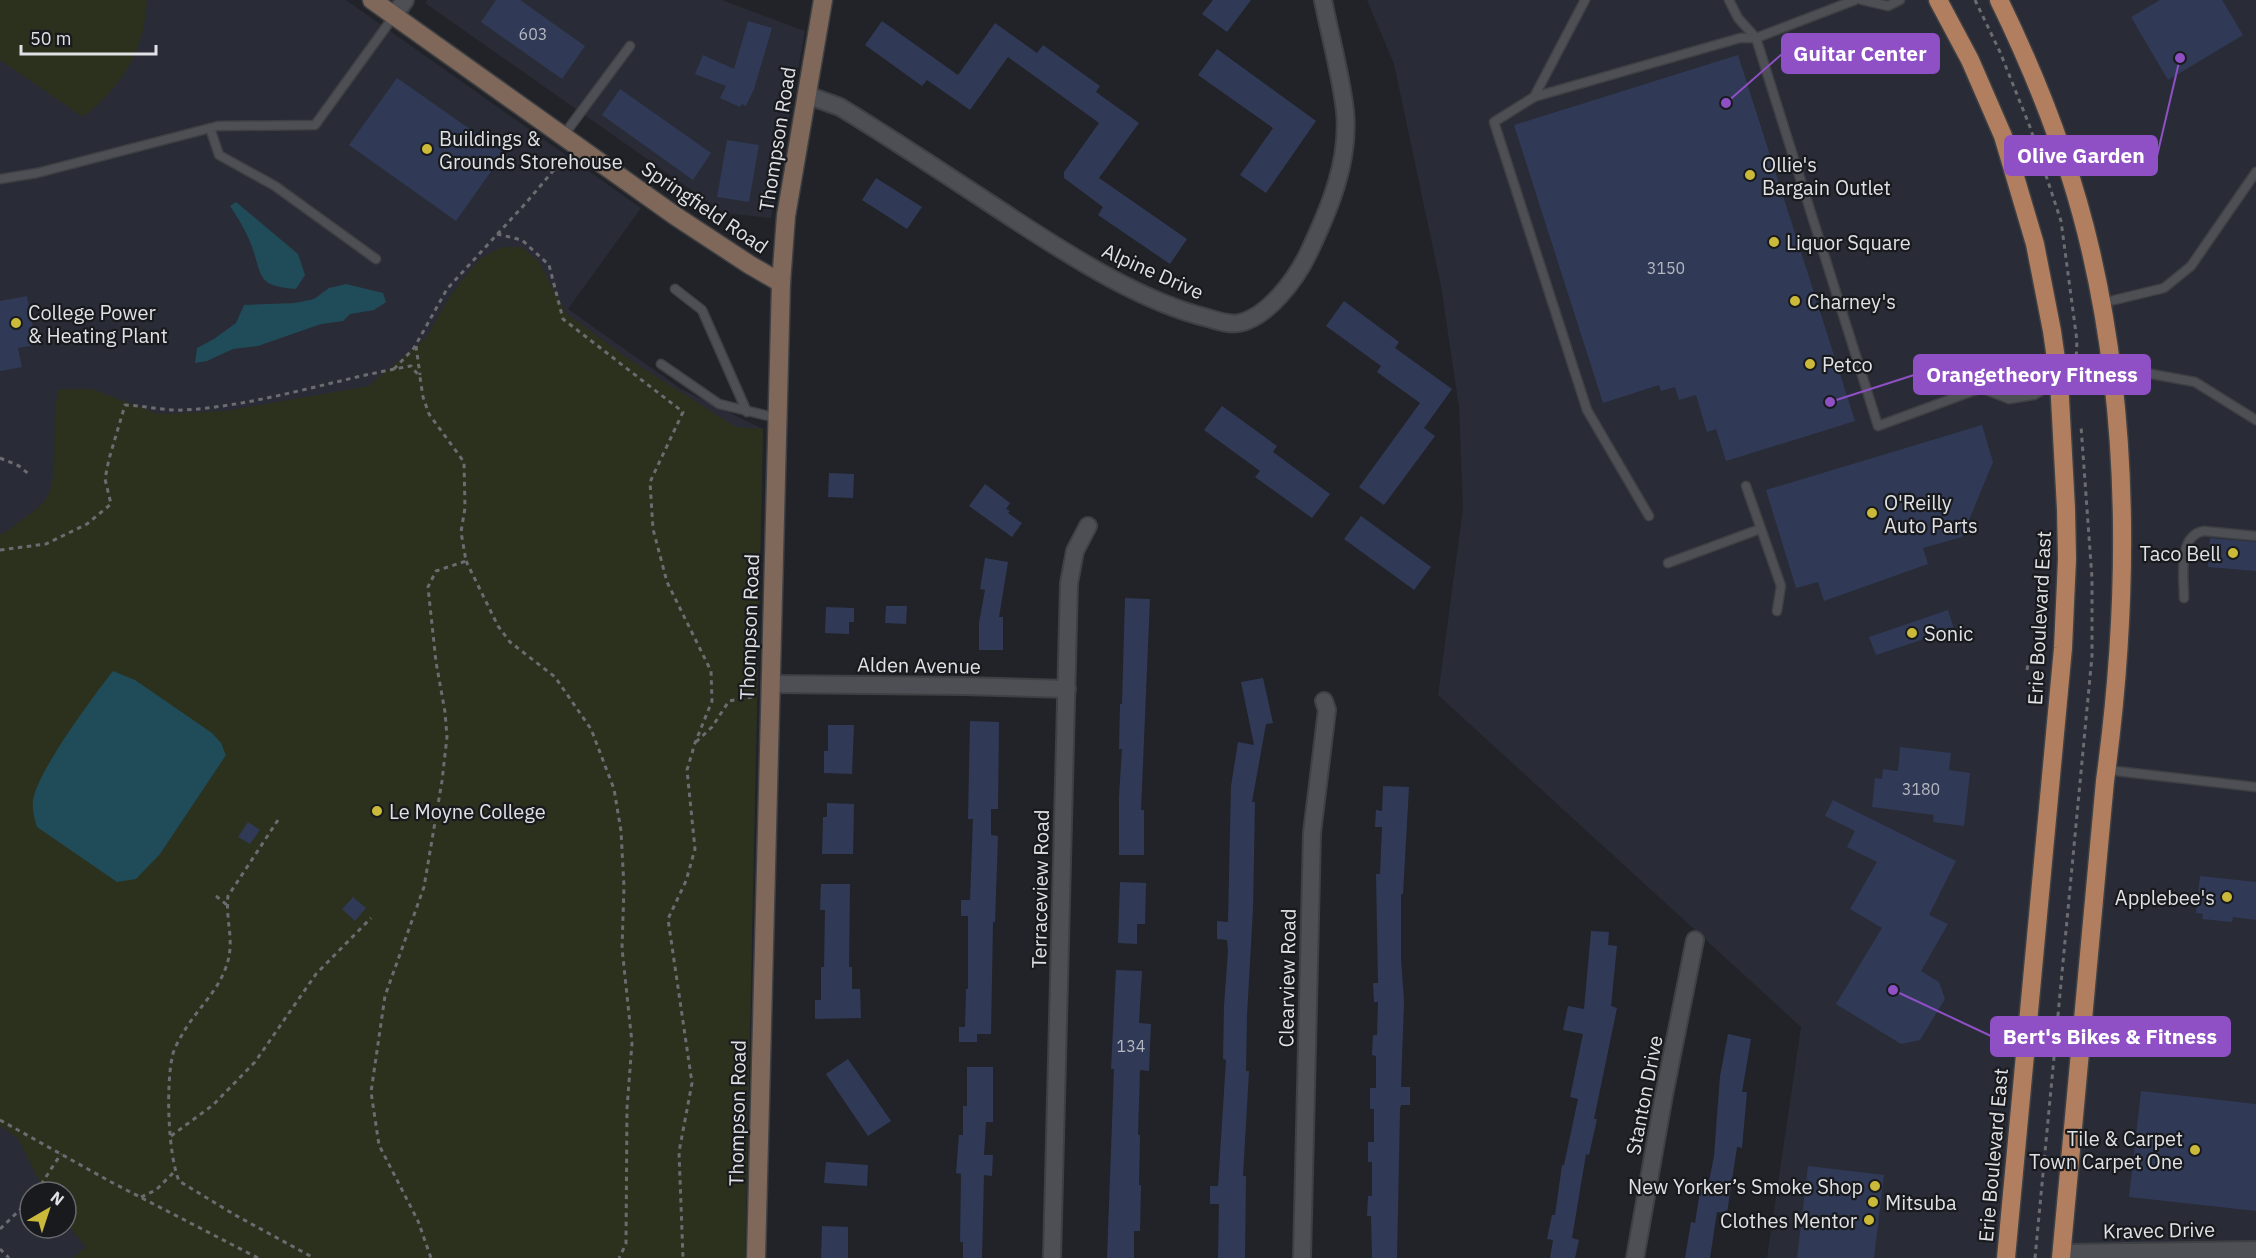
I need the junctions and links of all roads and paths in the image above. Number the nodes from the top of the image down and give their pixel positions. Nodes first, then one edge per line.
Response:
1 (372, 0) edge
2 (405, 0) edge
3 (823, 0) edge
4 (1323, 0) edge
5 (1585, 0) edge
6 (1729, 0) edge
7 (1855, 0) edge
8 (1862, 0) edge
9 (1900, 0) edge
10 (1938, 0) edge
11 (1999, 0) edge
12 (394, 16) junction
13 (1756, 38) junction
14 (630, 46) dead end
15 (807, 95) junction
16 (1534, 98) junction
17 (210, 129) junction
18 (569, 141) junction
19 (2256, 172) edge
20 (0, 179) edge
21 (497, 234) junction
22 (376, 259) dead end
23 (781, 283) junction
24 (675, 289) dead end
25 (2102, 303) junction
26 (416, 345) junction
27 (661, 363) dead end
28 (394, 369) junction
29 (2111, 372) junction
30 (420, 377) junction
31 (2059, 380) junction
32 (1981, 388) junction
33 (747, 412) junction
34 (777, 418) junction
35 (2256, 420) edge
36 (0, 458) edge
37 (30, 475) dead end
38 (1746, 486) dead end
39 (1649, 516) dead end
40 (1088, 526) dead end
41 (1760, 529) junction
42 (2256, 536) edge
43 (0, 550) edge
44 (466, 561) junction
45 (1668, 563) dead end
46 (2184, 598) dead end
47 (1777, 611) dead end
48 (2028, 664) dead end
49 (2027, 670) dead end
50 (1067, 689) junction
51 (769, 690) junction
52 (1324, 701) dead end
53 (695, 743) junction
54 (2107, 770) junction
55 (2256, 787) edge
56 (278, 820) dead end
57 (216, 897) dead end
58 (227, 905) junction
59 (371, 918) dead end
60 (1695, 940) dead end
61 (0, 1120) edge
62 (170, 1136) junction
63 (61, 1154) junction
64 (175, 1171) junction
65 (44, 1180) edge
66 (141, 1197) junction
67 (18, 1212) edge
68 (0, 1229) edge
69 (0, 1249) edge
70 (2256, 1250) edge
71 (2062, 1255) edge
72 (9, 1258) edge
73 (258, 1258) edge
74 (314, 1258) edge
75 (430, 1258) edge
76 (619, 1258) edge
77 (683, 1258) edge
78 (756, 1258) edge
79 (1052, 1258) edge
80 (1302, 1258) edge
81 (1635, 1258) edge
82 (2006, 1258) edge

1 - 12 street, Springfield Road
2 - 12 street
3 - 15 street, Thompson Road
4 - 15 street, Alpine Drive
5 - 16 lane
6 - 13 lane
7 - 13 lane
8 - 9 lane
10 - 31 main road, Erie Boulevard East
11 - 25 main road
12 - 17 lane
12 - 18 street, Springfield Road
13 - 16 lane
13 - 32 lane
14 - 18 lane
15 - 23 street, Thompson Road
16 - 39 lane
17 - 20 lane
17 - 22 lane
18 - 21 path
18 - 23 street, Springfield Road
19 - 25 lane
21 - 26 path
21 - 53 path
23 - 34 street, Thompson Road
24 - 33 lane
25 - 29 main road
26 - 28 path
26 - 30 path
27 - 33 lane
28 - 30 path
28 - 43 path
29 - 31 street
29 - 35 lane
29 - 54 main road
30 - 44 path
31 - 32 lane
31 - 32 lane
31 - 82 main road, Erie Boulevard East
33 - 34 lane
34 - 51 street, Thompson Road
36 - 37 path
38 - 41 lane
40 - 50 street, Terraceview Road
41 - 45 lane
41 - 47 lane
42 - 46 lane
44 - 75 path
44 - 76 path
48 - 49 path
50 - 51 street, Alden Avenue
50 - 79 street, Terraceview Road
51 - 53 path
51 - 78 street, Thompson Road
52 - 80 street, Clearview Road
53 - 77 path
54 - 55 lane
54 - 71 main road
56 - 58 path
57 - 58 path
58 - 62 path
59 - 62 path
60 - 81 street, Stanton Drive
61 - 63 path
62 - 64 path
63 - 65 path
63 - 66 path
64 - 66 path
64 - 74 path
66 - 73 path
67 - 68 path
69 - 72 path
70 - 71 street, Kravec Drive

